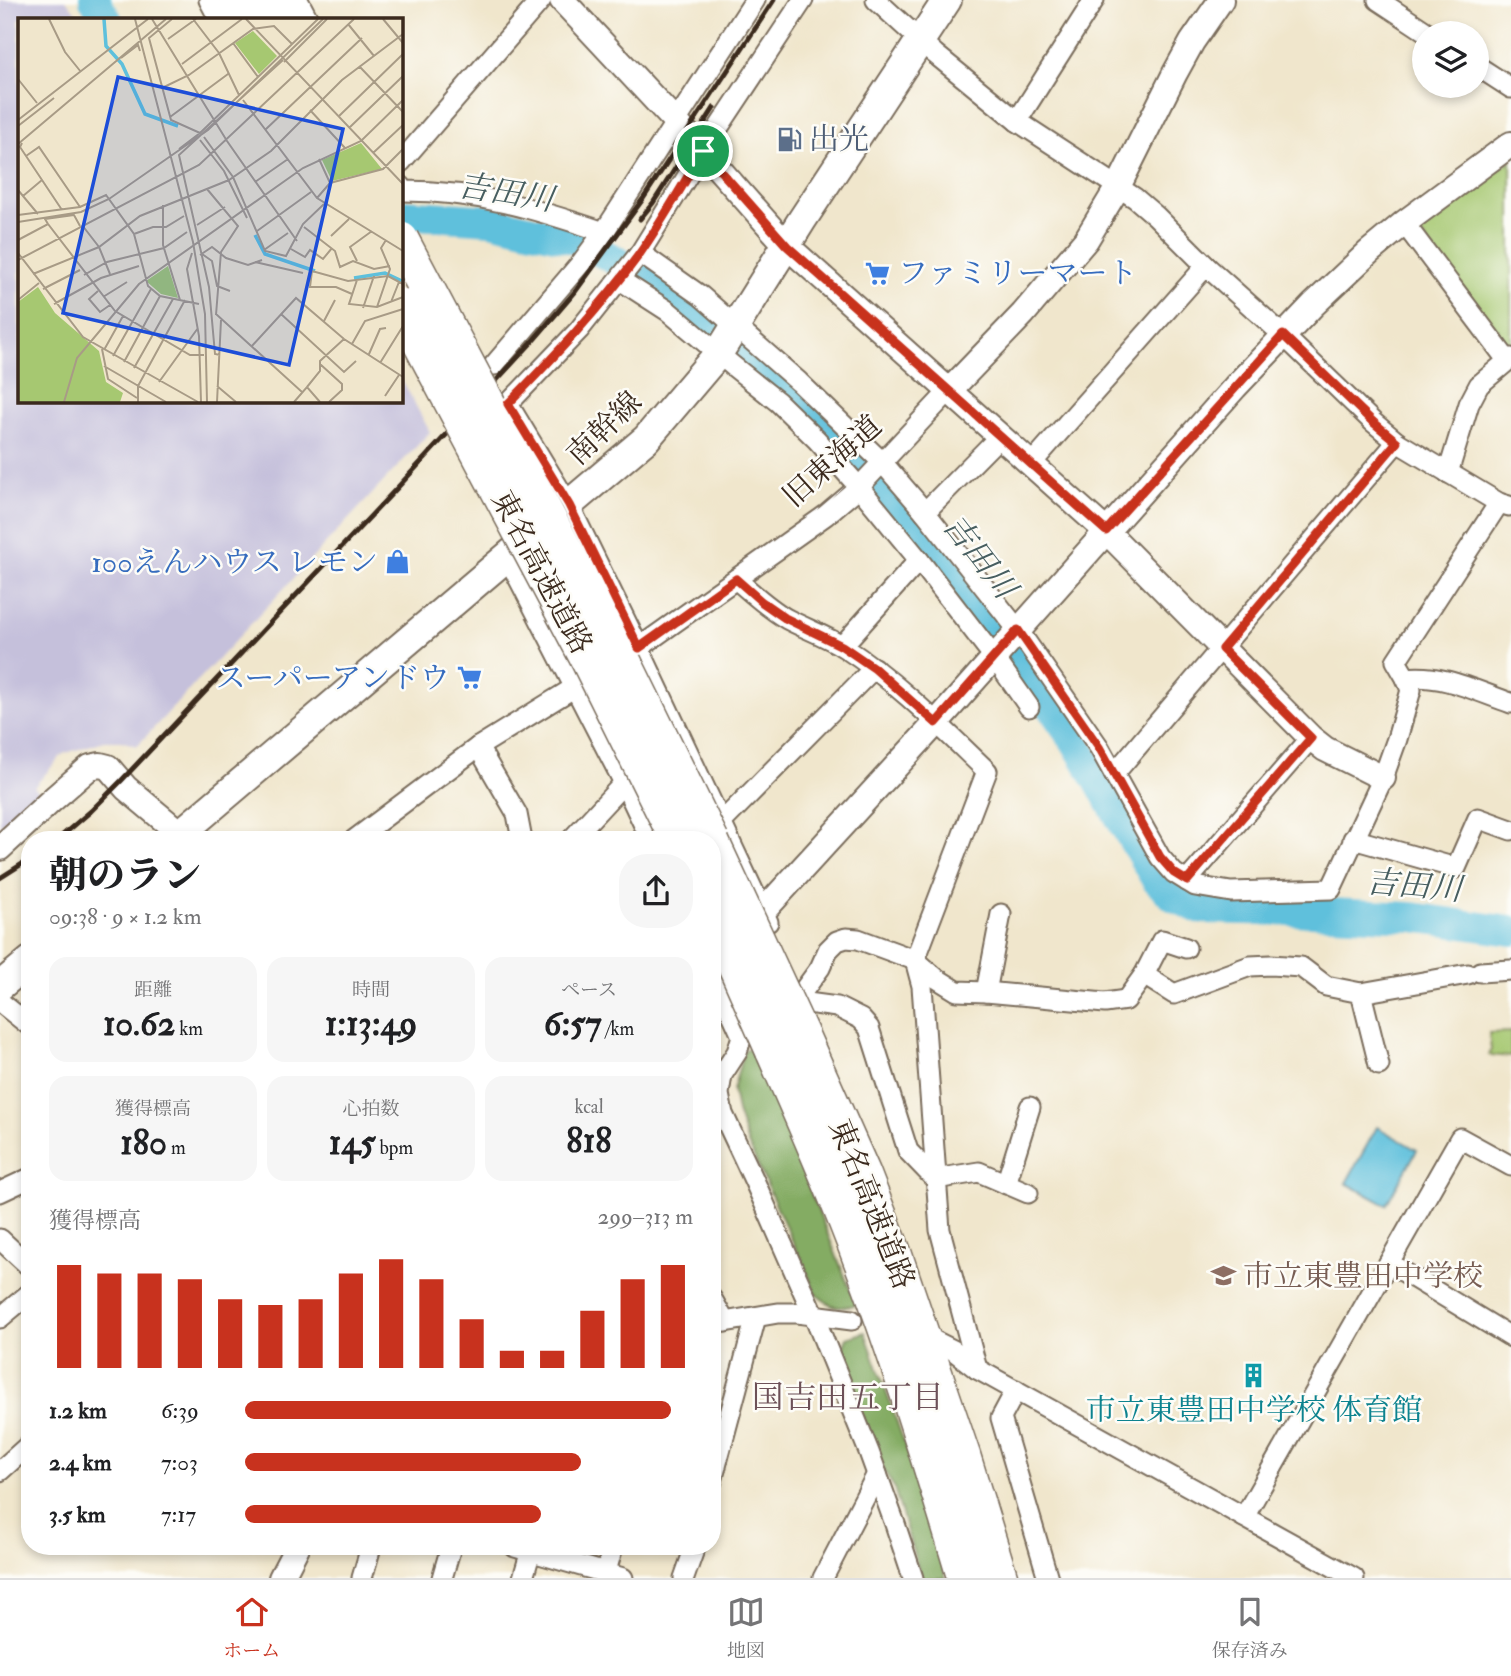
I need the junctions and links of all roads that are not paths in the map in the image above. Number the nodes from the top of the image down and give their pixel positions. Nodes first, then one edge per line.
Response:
1 (209, 0) edge
2 (237, 0) edge
3 (541, 0) edge
4 (562, 0) edge
5 (755, 0) edge
6 (803, 0) edge
7 (876, 0) edge
8 (947, 0) edge
9 (1094, 0) edge
10 (1221, 0) edge
11 (1378, 0) edge
12 (218, 18) edge
13 (247, 18) edge
14 (1412, 22) edge
15 (921, 40) junction
16 (1489, 74) edge
17 (1511, 88) edge
18 (1017, 121) junction
19 (676, 123) junction
20 (1511, 144) edge
21 (703, 151) junction
22 (402, 161) edge
23 (1118, 187) junction
24 (402, 188) edge
25 (1405, 223) junction
26 (604, 232) junction
27 (402, 242) edge
28 (787, 246) junction
29 (640, 253) junction
30 (1206, 266) junction
31 (620, 279) junction
32 (402, 308) edge
33 (736, 326) junction
34 (1283, 335) junction
35 (718, 354) junction
36 (1509, 359) edge
37 (494, 365) dead end
38 (949, 391) junction
39 (1000, 436) junction
40 (1397, 442) junction
41 (882, 462) junction
42 (1031, 464) junction
43 (1448, 473) junction
44 (859, 487) junction
45 (569, 505) junction
46 (1505, 505) edge
47 (925, 512) junction
48 (1106, 531) junction
49 (508, 558) junction
50 (919, 560) junction
51 (736, 579) junction
52 (1018, 630) junction
53 (842, 646) junction
54 (639, 648) junction
55 (1222, 649) junction
56 (994, 657) junction
57 (874, 668) junction
58 (1406, 678) junction
59 (574, 688) junction
60 (1511, 703) edge
61 (1029, 707) dead end
62 (936, 723) junction
63 (1311, 738) junction
64 (478, 747) junction
65 (1114, 775) junction
66 (1383, 778) junction
67 (624, 783) junction
68 (1511, 830) edge
69 (173, 831) edge
70 (189, 831) edge
71 (366, 831) edge
72 (520, 831) edge
73 (579, 831) edge
74 (647, 831) edge
75 (673, 831) edge
76 (713, 831) edge
77 (713, 831) edge
78 (719, 831) edge
79 (1353, 839) junction
80 (721, 844) edge
81 (0, 848) edge
82 (721, 852) edge
83 (1187, 881) junction
84 (763, 910) junction
85 (1000, 914) dead end
86 (721, 928) edge
87 (1186, 948) dead end
88 (721, 959) edge
89 (915, 960) junction
90 (21, 968) edge
91 (1511, 970) edge
92 (1144, 975) junction
93 (0, 986) edge
94 (721, 989) edge
95 (986, 992) junction
96 (1361, 993) junction
97 (799, 1000) junction
98 (0, 1002) edge
99 (21, 1019) edge
100 (788, 1044) junction
101 (737, 1052) junction
102 (1379, 1065) dead end
103 (721, 1081) edge
104 (721, 1104) edge
105 (1030, 1107) dead end
106 (1511, 1166) edge
107 (935, 1179) junction
108 (21, 1182) edge
109 (1006, 1184) junction
110 (0, 1192) edge
111 (1028, 1194) dead end
112 (0, 1239) edge
113 (21, 1259) edge
114 (1389, 1263) junction
115 (21, 1300) edge
116 (814, 1316) junction
117 (756, 1317) junction
118 (0, 1318) edge
119 (852, 1320) dead end
120 (721, 1323) edge
121 (1511, 1337) edge
122 (935, 1341) junction
123 (977, 1369) junction
124 (1016, 1390) junction
125 (721, 1447) edge
126 (21, 1452) edge
127 (0, 1471) edge
128 (877, 1474) junction
129 (1244, 1517) junction
130 (292, 1555) edge
131 (369, 1555) edge
132 (449, 1555) edge
133 (525, 1555) edge
134 (545, 1555) edge
135 (612, 1555) edge
136 (692, 1555) edge
137 (611, 1576) edge
138 (281, 1578) edge
139 (362, 1578) edge
140 (442, 1578) edge
141 (523, 1578) edge
142 (684, 1578) edge
143 (823, 1578) edge
144 (913, 1578) edge
145 (965, 1578) edge
146 (1000, 1578) edge
147 (1012, 1578) edge
148 (1048, 1578) edge
149 (1354, 1578) edge

1 - 12 street
2 - 13 highway
3 - 22 street
4 - 19 street
5 - 19 street
6 - 21 street
7 - 15 street
8 - 15 main road, 南幹線
9 - 18 street
10 - 23 street, 旧東海道
11 - 14 street
15 - 18 street
15 - 28 main road, 南幹線
16 - 17 street
18 - 23 street
19 - 21 street
19 - 26 street
20 - 25 street
21 - 28 street
21 - 29 street
23 - 30 street
23 - 38 street, 旧東海道
24 - 26 street
25 - 34 street
25 - 36 street
26 - 37 street
27 - 76 highway, 東名高速道路, bridge
28 - 33 main road, 南幹線
28 - 38 street
29 - 31 street
29 - 33 street
30 - 34 street
30 - 42 street
31 - 35 street
31 - 45 street
32 - 75 highway, 東名高速道路, bridge
33 - 35 main road, 南幹線
33 - 41 street
34 - 40 street
34 - 48 street
35 - 44 street
35 - 45 main road, 南幹線
36 - 43 street
38 - 39 street
38 - 41 street, 旧東海道
39 - 42 street
39 - 47 street
40 - 43 street
40 - 55 street
41 - 44 street, 旧東海道
41 - 47 street
42 - 48 street
43 - 46 street
44 - 50 street
44 - 51 street, 旧東海道
45 - 49 main road, 南幹線
45 - 54 street
46 - 58 street
47 - 52 street
48 - 52 street
48 - 55 street
49 - 59 street
49 - 70 main road, 南幹線
50 - 53 street
50 - 56 street
51 - 53 street
51 - 54 street, 旧東海道
52 - 56 street
52 - 65 street
53 - 57 street
54 - 59 street, 旧東海道
54 - 77 street
55 - 63 street
55 - 65 street
56 - 61 street
56 - 62 street
57 - 62 street
57 - 78 street
58 - 60 street
58 - 66 street
59 - 64 street, 旧東海道
59 - 67 street
62 - 84 street
62 - 89 street
63 - 66 street
63 - 83 street
64 - 71 street, 旧東海道
64 - 72 street
65 - 83 street
66 - 79 street
67 - 73 street
67 - 74 street
68 - 79 street
69 - 81 street
79 - 83 street
80 - 84 street
82 - 100 highway, 東名高速道路, bridge
84 - 88 street
84 - 97 street
85 - 95 street
86 - 100 highway, 東名高速道路, bridge
87 - 92 street
89 - 95 street
89 - 97 street
89 - 107 street
90 - 93 main road
91 - 96 street
92 - 95 street
92 - 96 street
94 - 101 street
96 - 102 street
97 - 101 street
97 - 107 street
97 - 122 street
98 - 99 street
100 - 145 highway, 東名高速道路
100 - 146 highway, 東名高速道路
101 - 103 street
104 - 116 street
105 - 109 street
106 - 114 street
107 - 109 street
107 - 123 street
108 - 110 street
109 - 111 street
112 - 113 street
114 - 121 street
114 - 129 street
115 - 118 street
116 - 117 street
116 - 119 street
116 - 128 street
117 - 120 street
117 - 125 street
122 - 123 street
122 - 147 street
123 - 124 street
124 - 129 street
124 - 148 street
126 - 127 street
128 - 143 street
128 - 144 street
129 - 149 street
130 - 138 street
131 - 139 street
132 - 140 street
133 - 141 street
134 - 137 street
135 - 137 street
136 - 142 street

